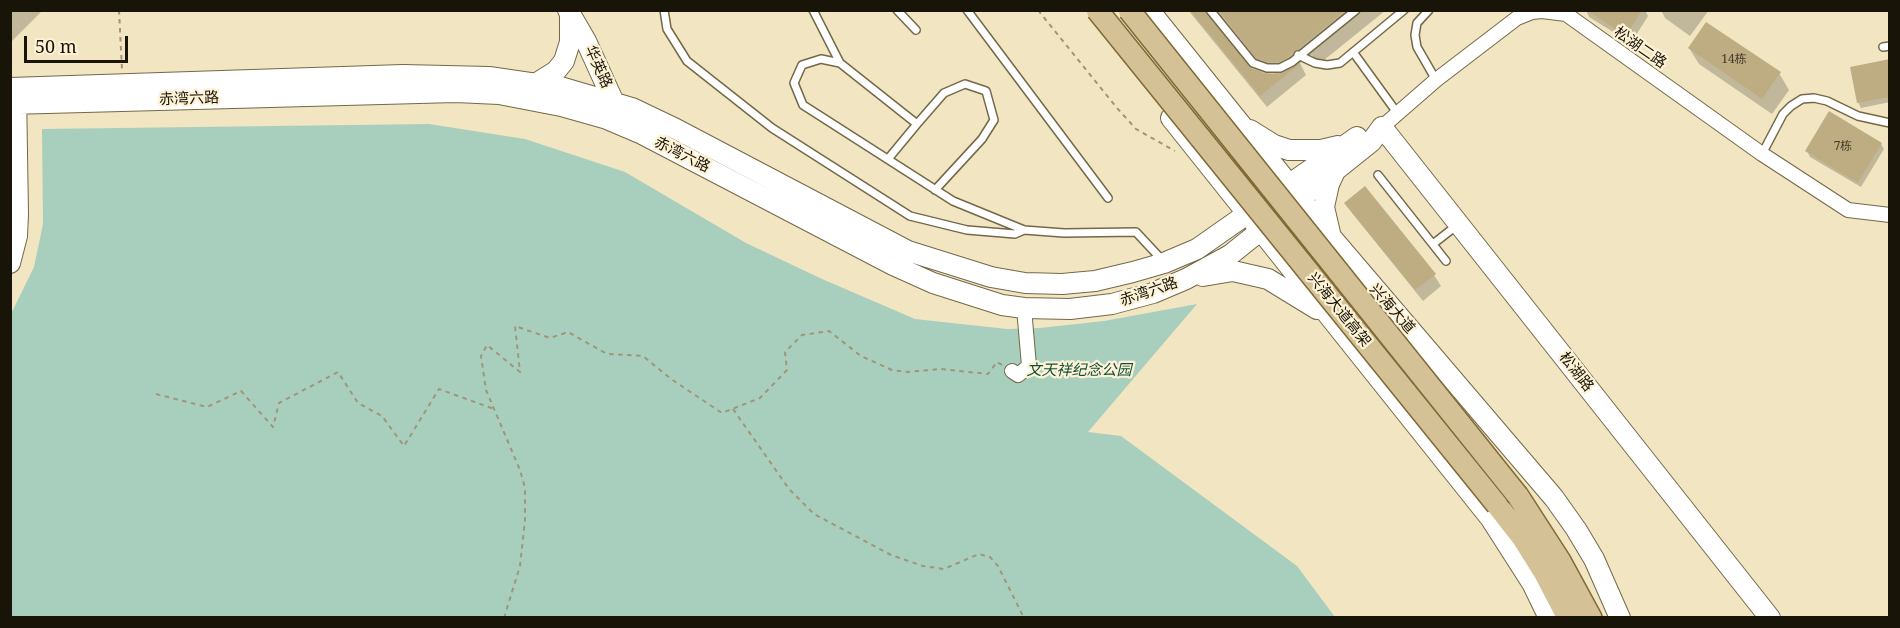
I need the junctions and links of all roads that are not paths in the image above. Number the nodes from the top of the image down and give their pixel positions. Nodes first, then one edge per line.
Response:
1 (664, 10) edge
2 (813, 10) edge
3 (897, 10) edge
4 (967, 10) edge
5 (1085, 10) edge
6 (1097, 10) edge
7 (1129, 10) edge
8 (1149, 10) edge
9 (1210, 10) edge
10 (1356, 10) edge
11 (1404, 10) edge
12 (1429, 10) edge
13 (569, 12) edge
14 (916, 30) dead end
15 (1353, 52) junction
16 (1298, 55) dead end
17 (840, 63) junction
18 (1436, 80) junction
19 (537, 83) junction
20 (13, 96) edge
21 (613, 101) junction
22 (1398, 114) junction
23 (1238, 122) junction
24 (1890, 123) edge
25 (917, 124) junction
26 (624, 126) junction
27 (1382, 127) junction
28 (1349, 143) junction
29 (1762, 154) junction
30 (888, 159) junction
31 (1336, 169) junction
32 (1378, 175) dead end
33 (935, 190) junction
34 (1294, 191) junction
35 (1108, 198) dead end
36 (1247, 213) junction
37 (1890, 215) edge
38 (1458, 224) junction
39 (1024, 230) junction
40 (1261, 231) junction
41 (1332, 238) junction
42 (1433, 244) junction
43 (1446, 261) dead end
44 (1164, 262) junction
45 (10, 263) edge
46 (1186, 279) junction
47 (1024, 308) junction
48 (1333, 320) junction
49 (1012, 371) road end
50 (1549, 618) edge
51 (1568, 618) edge
52 (1591, 618) edge
53 (1620, 618) edge
54 (1770, 618) edge

1 - 39 lane
2 - 17 lane
3 - 14 lane
4 - 35 lane
5 - 36 street
6 - 51 main road, 兴海大道高架, bridge
7 - 52 main road, 兴海大道高架, bridge
8 - 23 street, 兴海大道
9 - 10 lane
11 - 15 lane
12 - 18 lane
13 - 19 street
13 - 21 street, 华英路
15 - 16 lane
15 - 22 lane
17 - 25 lane
17 - 30 lane
18 - 22 street, 松湖二路
18 - 29 street, 松湖二路
19 - 20 street, 赤湾六路
19 - 21 street, 赤湾六路
20 - 26 street, 赤湾六路
20 - 45 street
21 - 26 street, 华英路
21 - 44 street, 赤湾六路
22 - 27 street, 松湖二路
23 - 28 street
23 - 34 street, 兴海大道
24 - 29 lane
25 - 30 lane
25 - 33 lane
26 - 47 street, 赤湾六路
27 - 28 street
27 - 31 street
27 - 38 street, 松湖路
28 - 34 street
29 - 37 street, 松湖二路
30 - 33 lane
31 - 34 street
31 - 41 street
32 - 42 lane
33 - 39 lane
34 - 36 street, 赤湾六路
34 - 40 street, 赤湾六路
34 - 41 street, 兴海大道
36 - 40 street
36 - 44 street, 赤湾六路
38 - 42 lane
38 - 54 street, 松湖路
39 - 44 lane
40 - 46 street, 赤湾六路
40 - 48 street
41 - 53 street, 兴海大道
42 - 43 lane
46 - 47 street, 赤湾六路
46 - 48 street
47 - 49 street
48 - 50 street

